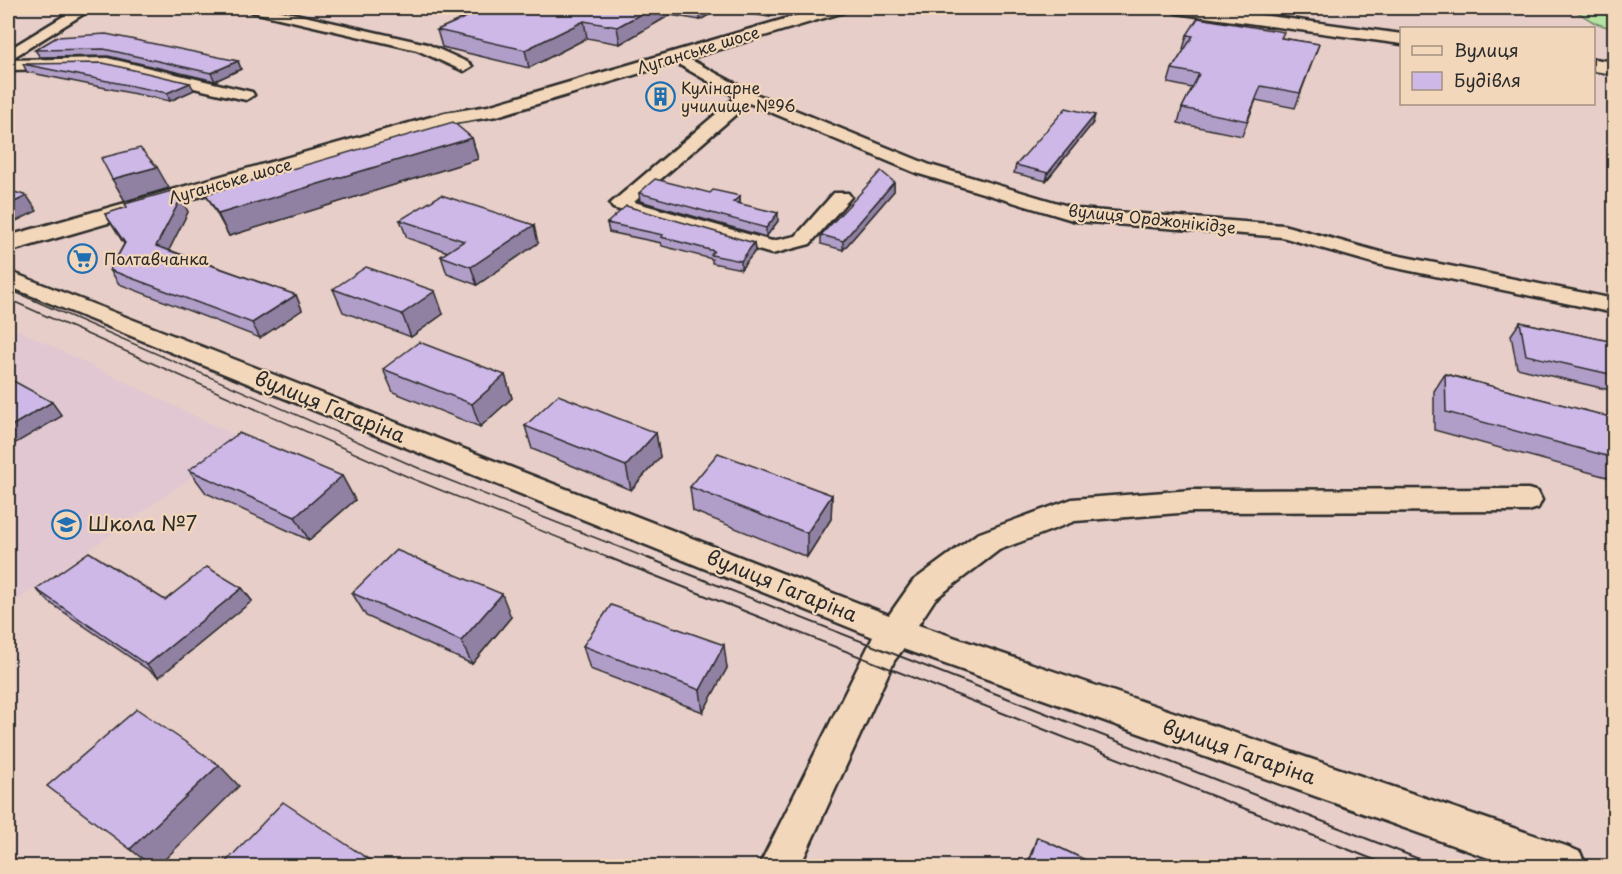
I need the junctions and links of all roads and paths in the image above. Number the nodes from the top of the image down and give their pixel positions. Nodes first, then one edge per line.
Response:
1 (86, 8) edge
2 (253, 8) edge
3 (749, 8) edge
4 (838, 8) edge
5 (1176, 8) edge
6 (773, 9) edge
7 (1400, 39) edge
8 (8, 56) edge
9 (676, 57) junction
10 (8, 65) edge
11 (464, 66) edge
12 (1595, 66) edge
13 (1614, 68) edge
14 (246, 95) dead end
15 (747, 96) junction
16 (452, 117) junction
17 (841, 197) dead end
18 (8, 244) edge
19 (8, 278) edge
20 (1614, 306) edge
21 (1528, 500) dead end
22 (896, 632) junction
23 (779, 867) edge
24 (1566, 867) edge

1 - 8 street
2 - 11 street
3 - 6 street
4 - 9 main road, Луганське шосе
5 - 7 main road
6 - 16 main road, Луганське шосе
9 - 15 street, вулиця Орджонікідзе
9 - 16 main road, Луганське шосе
10 - 14 street
12 - 13 main road
15 - 17 street
15 - 20 street, вулиця Орджонікідзе
16 - 18 main road, Луганське шосе
19 - 22 street, вулиця Гагаріна
21 - 22 street
22 - 23 street
22 - 24 street, вулиця Гагаріна

